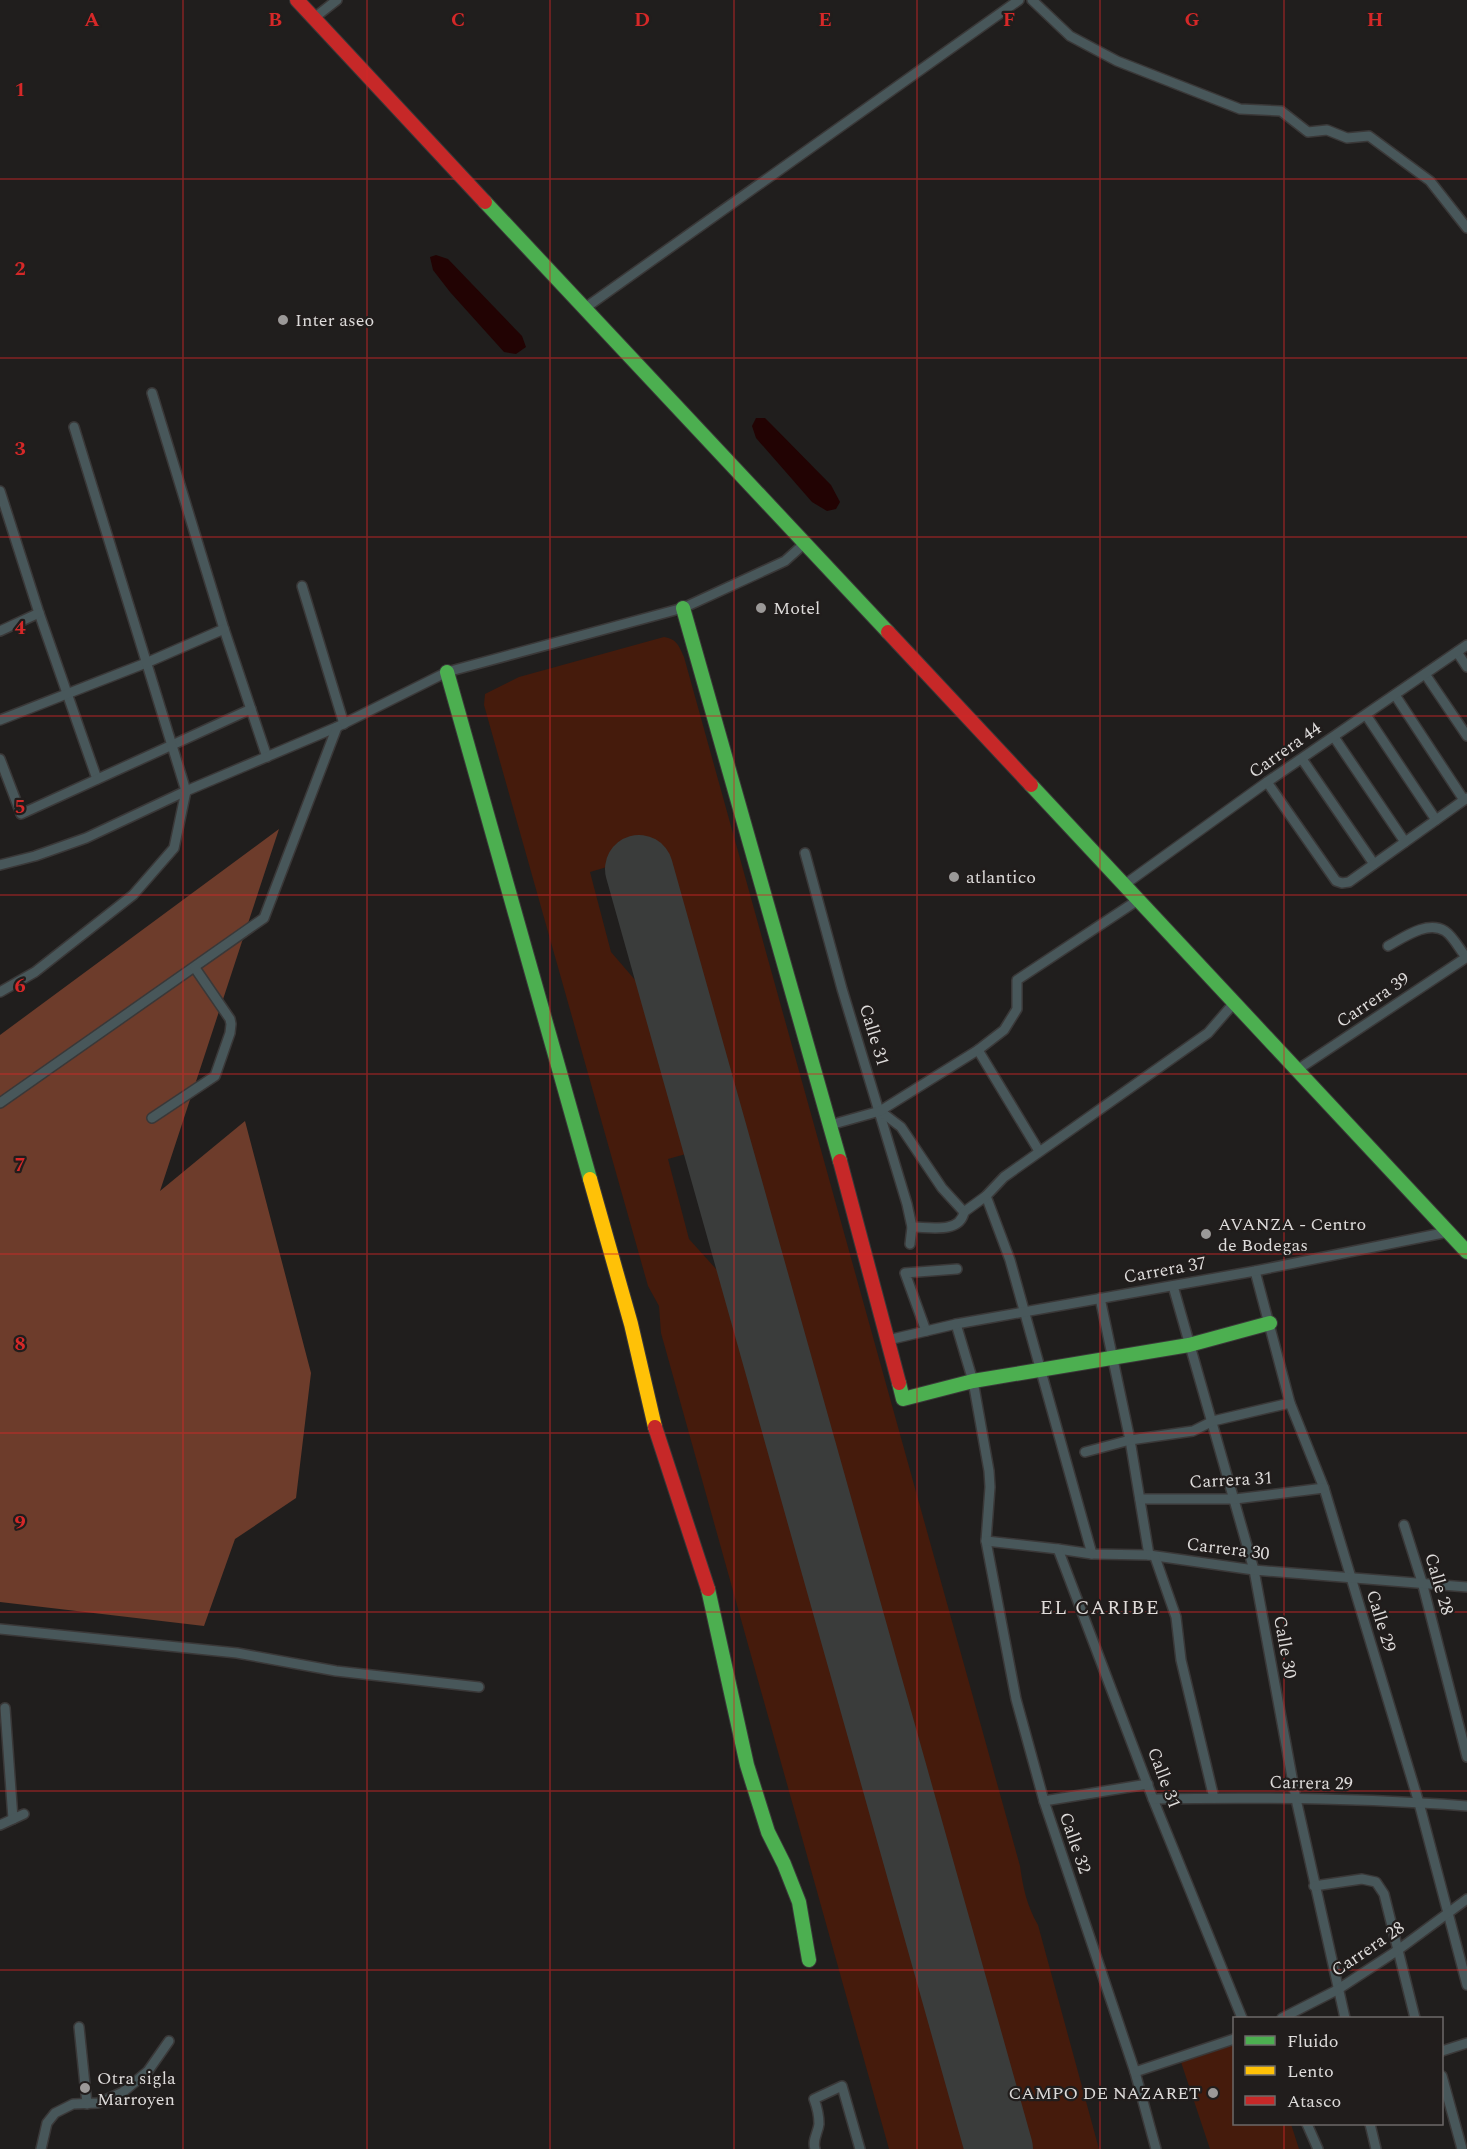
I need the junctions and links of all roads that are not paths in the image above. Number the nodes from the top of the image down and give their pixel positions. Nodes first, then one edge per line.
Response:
1 (297, 0) edge
2 (337, 0) edge
3 (1019, 0) edge
4 (1032, 0) edge
5 (314, 18) junction
6 (1467, 228) edge
7 (585, 308) junction
8 (152, 393) dead end
9 (74, 427) dead end
10 (0, 491) edge
11 (805, 543) junction
12 (302, 586) dead end
13 (683, 609) junction
14 (39, 613) junction
15 (224, 629) junction
16 (0, 631) edge
17 (1467, 645) edge
18 (1457, 652) junction
19 (146, 663) junction
20 (1467, 666) edge
21 (447, 672) junction
22 (1425, 674) junction
23 (68, 695) junction
24 (1395, 695) junction
25 (251, 709) junction
26 (1366, 715) junction
27 (0, 720) edge
28 (340, 726) junction
29 (1467, 736) edge
30 (1334, 737) junction
31 (172, 746) junction
32 (267, 757) junction
33 (0, 759) edge
34 (1302, 759) junction
35 (97, 779) junction
36 (1267, 782) junction
37 (186, 791) junction
38 (1466, 799) edge
39 (1436, 820) junction
40 (1405, 842) junction
41 (805, 853) dead end
42 (1374, 864) junction
43 (0, 865) edge
44 (1124, 885) junction
45 (1138, 900) junction
46 (1388, 946) dead end
47 (1467, 957) edge
48 (195, 968) junction
49 (0, 992) edge
50 (1234, 1003) junction
51 (978, 1050) junction
52 (1297, 1070) junction
53 (0, 1103) edge
54 (879, 1111) junction
55 (152, 1118) dead end
56 (830, 1125) junction
57 (1039, 1151) junction
58 (986, 1196) junction
59 (964, 1212) junction
60 (912, 1227) junction
61 (1448, 1232) junction
62 (910, 1244) dead end
63 (1467, 1252) edge
64 (957, 1269) dead end
65 (1255, 1271) junction
66 (1173, 1286) junction
67 (1100, 1298) junction
68 (1025, 1313) junction
69 (1270, 1323) junction
70 (956, 1324) junction
71 (926, 1331) junction
72 (888, 1340) junction
73 (1189, 1345) junction
74 (1113, 1357) junction
75 (1040, 1369) junction
76 (973, 1381) junction
77 (1290, 1403) junction
78 (1213, 1421) junction
79 (1130, 1440) junction
80 (1085, 1452) dead end
81 (1324, 1488) junction
82 (1140, 1499) junction
83 (1235, 1499) junction
84 (1404, 1525) dead end
85 (986, 1541) junction
86 (1058, 1549) junction
87 (1092, 1554) junction
88 (1152, 1556) junction
89 (1254, 1570) junction
90 (1349, 1576) junction
91 (1422, 1582) junction
92 (1467, 1587) edge
93 (0, 1629) edge
94 (478, 1687) dead end
95 (5, 1708) dead end
96 (1467, 1757) edge
97 (1148, 1784) junction
98 (1214, 1798) junction
99 (1153, 1799) junction
100 (1296, 1799) junction
101 (1044, 1801) junction
102 (1419, 1803) junction
103 (1467, 1806) edge
104 (24, 1814) dead end
105 (13, 1819) junction
106 (0, 1825) edge
107 (1314, 1886) junction
108 (1467, 1899) edge
109 (1449, 1912) junction
110 (1398, 1950) junction
111 (809, 1960) dead end
112 (1467, 1985) edge
113 (1337, 1990) junction
114 (1241, 2017) edge
115 (1286, 2017) edge
116 (1344, 2017) edge
117 (1415, 2017) edge
118 (78, 2027) dead end
119 (1233, 2039) edge
120 (169, 2041) dead end
121 (1467, 2043) edge
122 (1443, 2051) edge
123 (1135, 2072) junction
124 (1443, 2080) edge
125 (87, 2104) junction
126 (1307, 2125) edge
127 (1370, 2125) edge
128 (41, 2149) edge
129 (815, 2149) edge
130 (860, 2149) edge
131 (1156, 2149) edge
132 (1318, 2149) edge
133 (1376, 2149) edge
134 (1462, 2149) edge

1 - 5 main road
2 - 5 street
3 - 7 street
4 - 6 street
5 - 7 main road
7 - 11 main road
8 - 15 street
9 - 19 street
10 - 14 street
11 - 13 street
11 - 44 main road
12 - 28 street
13 - 21 street
13 - 56 main road
14 - 16 street
14 - 23 street
15 - 19 street
15 - 25 street
17 - 18 street, Carrera 44
18 - 20 street
18 - 22 street, Carrera 44
19 - 23 street
19 - 31 street
21 - 28 street
21 - 111 main road
22 - 24 street, Carrera 44
22 - 29 street
23 - 27 street
23 - 35 street
24 - 26 street, Carrera 44
24 - 38 street
25 - 31 street
25 - 32 street
26 - 30 street, Carrera 44
26 - 39 street
28 - 32 street
28 - 48 street
30 - 34 street, Carrera 44
30 - 40 street
31 - 35 street
31 - 37 street
32 - 37 street
33 - 35 street
34 - 36 street, Carrera 44
34 - 42 street
36 - 42 street
36 - 44 street, Carrera 44
37 - 43 street
37 - 49 street
38 - 39 street
39 - 40 street
40 - 42 street
41 - 54 street, Calle 31
44 - 45 main road
45 - 50 main road
45 - 51 street
46 - 47 street
47 - 52 street, Carrera 39
48 - 53 street
48 - 55 street
50 - 52 main road
50 - 57 street
51 - 54 street
51 - 57 street
52 - 61 main road
54 - 56 street
54 - 59 street
54 - 60 street, Calle 31
56 - 72 main road
57 - 58 street
58 - 59 street
58 - 68 street
59 - 60 street
60 - 62 street, Calle 31
61 - 63 main road
61 - 65 street, Carrera 37
64 - 71 street
65 - 66 street, Carrera 37
65 - 69 street, Calle 29
66 - 67 street, Carrera 37
66 - 73 street, Calle 30
67 - 68 street, Carrera 37
67 - 74 street
68 - 70 street, Carrera 37
68 - 75 street
69 - 73 main road
69 - 77 street, Calle 29
70 - 71 street, Carrera 37
70 - 76 street, Calle 32
71 - 72 street, Carrera 37
72 - 76 main road
73 - 74 main road
73 - 78 street, Calle 30
74 - 75 main road
74 - 79 street
75 - 76 main road
75 - 87 street
76 - 85 street, Calle 32
77 - 78 street
77 - 81 street, Calle 29
78 - 79 street
78 - 83 street, Calle 30
79 - 80 street
79 - 82 street
81 - 83 street, Carrera 31
81 - 90 street, Calle 29
82 - 83 street, Carrera 31
82 - 88 street
83 - 89 street, Calle 30
84 - 91 street, Calle 28
85 - 86 street, Carrera 30
85 - 101 street, Calle 32
86 - 87 street, Carrera 30
86 - 97 street, Calle 31
87 - 88 street, Carrera 30
88 - 89 street, Carrera 30
88 - 98 street
89 - 90 street, Carrera 30
89 - 100 street, Calle 30
90 - 91 street, Carrera 30
90 - 102 street, Calle 29
91 - 92 street, Carrera 30
91 - 96 street, Calle 28
93 - 94 street
95 - 105 street
97 - 99 street, Calle 31
97 - 101 street
98 - 99 street, Carrera 29
98 - 100 street, Carrera 29
99 - 114 street, Calle 31
100 - 102 street, Carrera 29
100 - 107 street, Calle 30
101 - 123 street, Calle 32
102 - 103 street, Carrera 29
102 - 109 street, Calle 29
104 - 105 street
105 - 106 street
107 - 110 street
107 - 113 street, Calle 30
108 - 109 street, Carrera 28
109 - 110 street, Carrera 28
109 - 112 street, Calle 29
110 - 113 street, Carrera 28
110 - 117 street
113 - 115 street, Carrera 28
113 - 116 street, Calle 30
118 - 125 street
119 - 123 street
120 - 125 street
121 - 122 street
123 - 131 street, Calle 32
124 - 134 street
125 - 128 street
126 - 132 street
127 - 133 street
129 - 130 street

